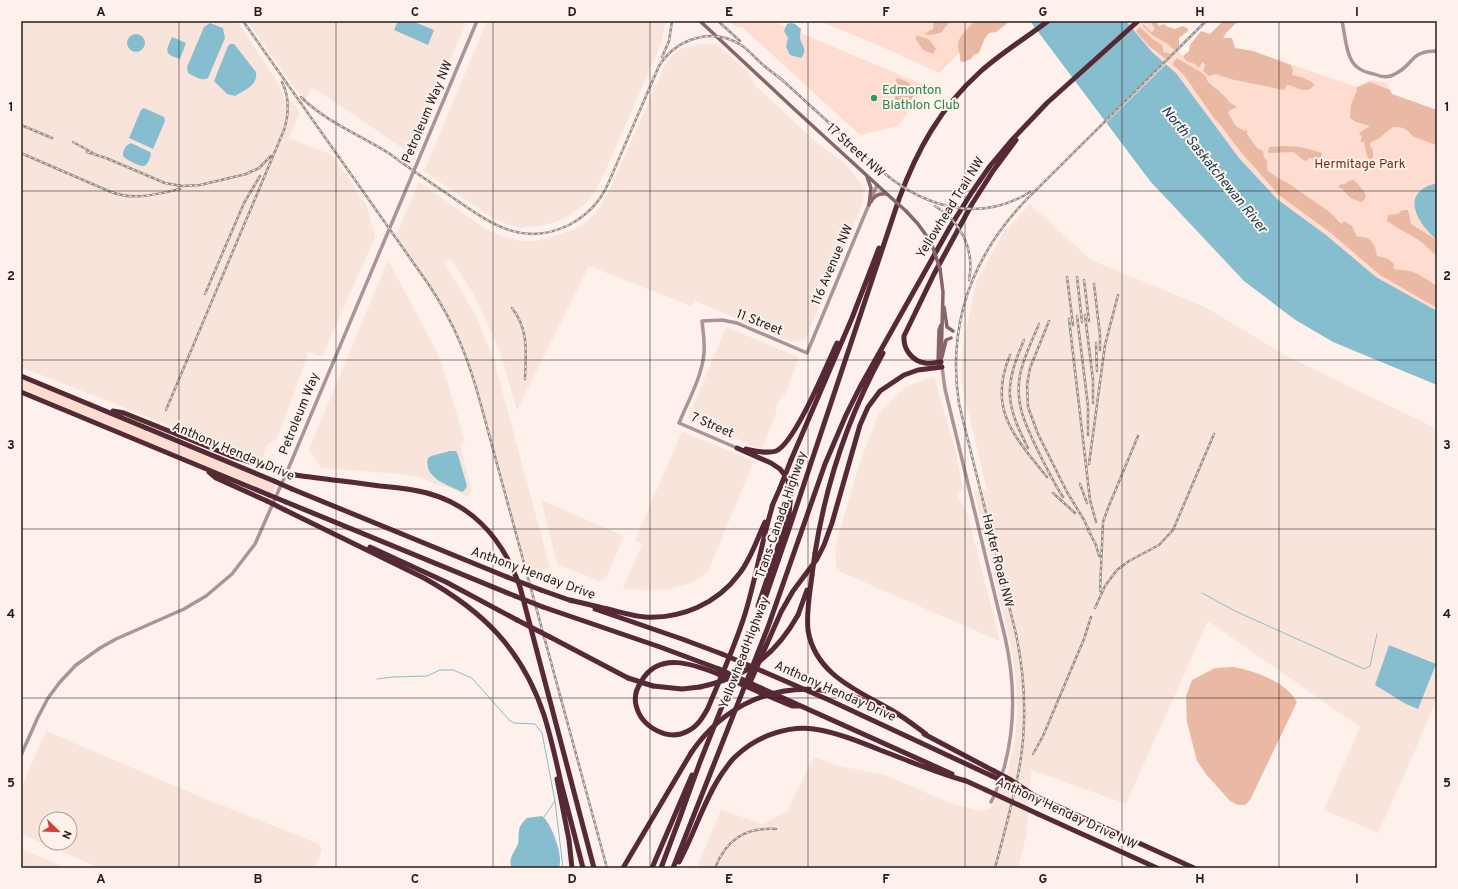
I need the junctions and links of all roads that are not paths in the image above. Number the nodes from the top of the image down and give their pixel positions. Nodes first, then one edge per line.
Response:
1 (477, 21) edge
2 (700, 21) edge
3 (1048, 21) edge
4 (1138, 21) edge
5 (1342, 21) edge
6 (1437, 51) edge
7 (1028, 122) junction
8 (864, 174) junction
9 (877, 185) junction
10 (888, 194) junction
11 (869, 205) junction
12 (895, 209) junction
13 (397, 211) joint
14 (907, 302) junction
15 (943, 302) junction
16 (852, 318) junction
17 (953, 331) dead end
18 (951, 338) dead end
19 (807, 353) joint
20 (940, 364) junction
21 (21, 376) edge
22 (21, 392) edge
23 (103, 409) junction
24 (679, 423) joint
25 (834, 445) joint
26 (737, 448) junction
27 (204, 468) junction
28 (773, 504) junction
29 (330, 531) junction
30 (812, 575) junction
31 (570, 600) junction
32 (755, 622) junction
33 (719, 672) junction
34 (736, 707) junction
35 (926, 734) junction
36 (21, 755) edge
37 (555, 758) junction
38 (700, 762) junction
39 (993, 774) junction
40 (966, 781) junction
41 (1035, 796) joint
42 (991, 802) dead end
43 (623, 866) edge
44 (572, 868) edge
45 (583, 868) edge
46 (594, 868) edge
47 (652, 868) edge
48 (660, 868) edge
49 (674, 868) edge
50 (1158, 868) edge
51 (1194, 868) edge

1 - 13 street, Petroleum Way NW
2 - 8 main road, 17 Street NW
3 - 12 highway
4 - 7 highway, Yellowhead Trail NW
5 - 6 street
7 - 14 highway, Yellowhead Trail NW
7 - 20 highway
8 - 9 main road, 17 Street NW
8 - 11 main road
9 - 10 main road, 17 Street NW
9 - 11 street, 116 Avenue NW
10 - 11 main road
10 - 15 main road, 17 Street NW, bridge
11 - 19 street, 116 Avenue NW
12 - 16 highway
12 - 32 highway, Trans-Canada Highway
13 - 36 street, Petroleum Way
14 - 25 highway, Yellowhead Trail NW
14 - 30 highway, bridge
15 - 17 main road
15 - 20 main road, 17 Street NW
16 - 26 highway
16 - 28 highway, bridge
18 - 20 main road
19 - 24 street, 11 Street
20 - 34 highway
20 - 42 street, Hayter Road NW
21 - 23 highway, Anthony Henday Drive
22 - 27 highway, Anthony Henday Drive
23 - 31 highway, Anthony Henday Drive, bridge
23 - 46 highway, bridge
24 - 26 street, 7 Street
25 - 34 highway, Yellowhead Highway
26 - 32 highway
27 - 29 highway, bridge
27 - 33 highway, Anthony Henday Drive, bridge
28 - 31 highway
28 - 33 highway
29 - 30 highway, bridge
29 - 37 highway
30 - 35 highway
31 - 39 highway, Anthony Henday Drive, bridge
32 - 38 highway, Yellowhead Highway
33 - 40 highway, Anthony Henday Drive, bridge
34 - 49 highway, Yellowhead Highway
35 - 39 highway
35 - 43 highway, bridge
37 - 44 highway
37 - 45 highway
38 - 47 highway
38 - 48 highway, Yellowhead Highway
39 - 41 highway, Anthony Henday Drive, bridge
40 - 49 highway
40 - 50 highway, Anthony Henday Drive NW, bridge
41 - 51 highway, Anthony Henday Drive NW

